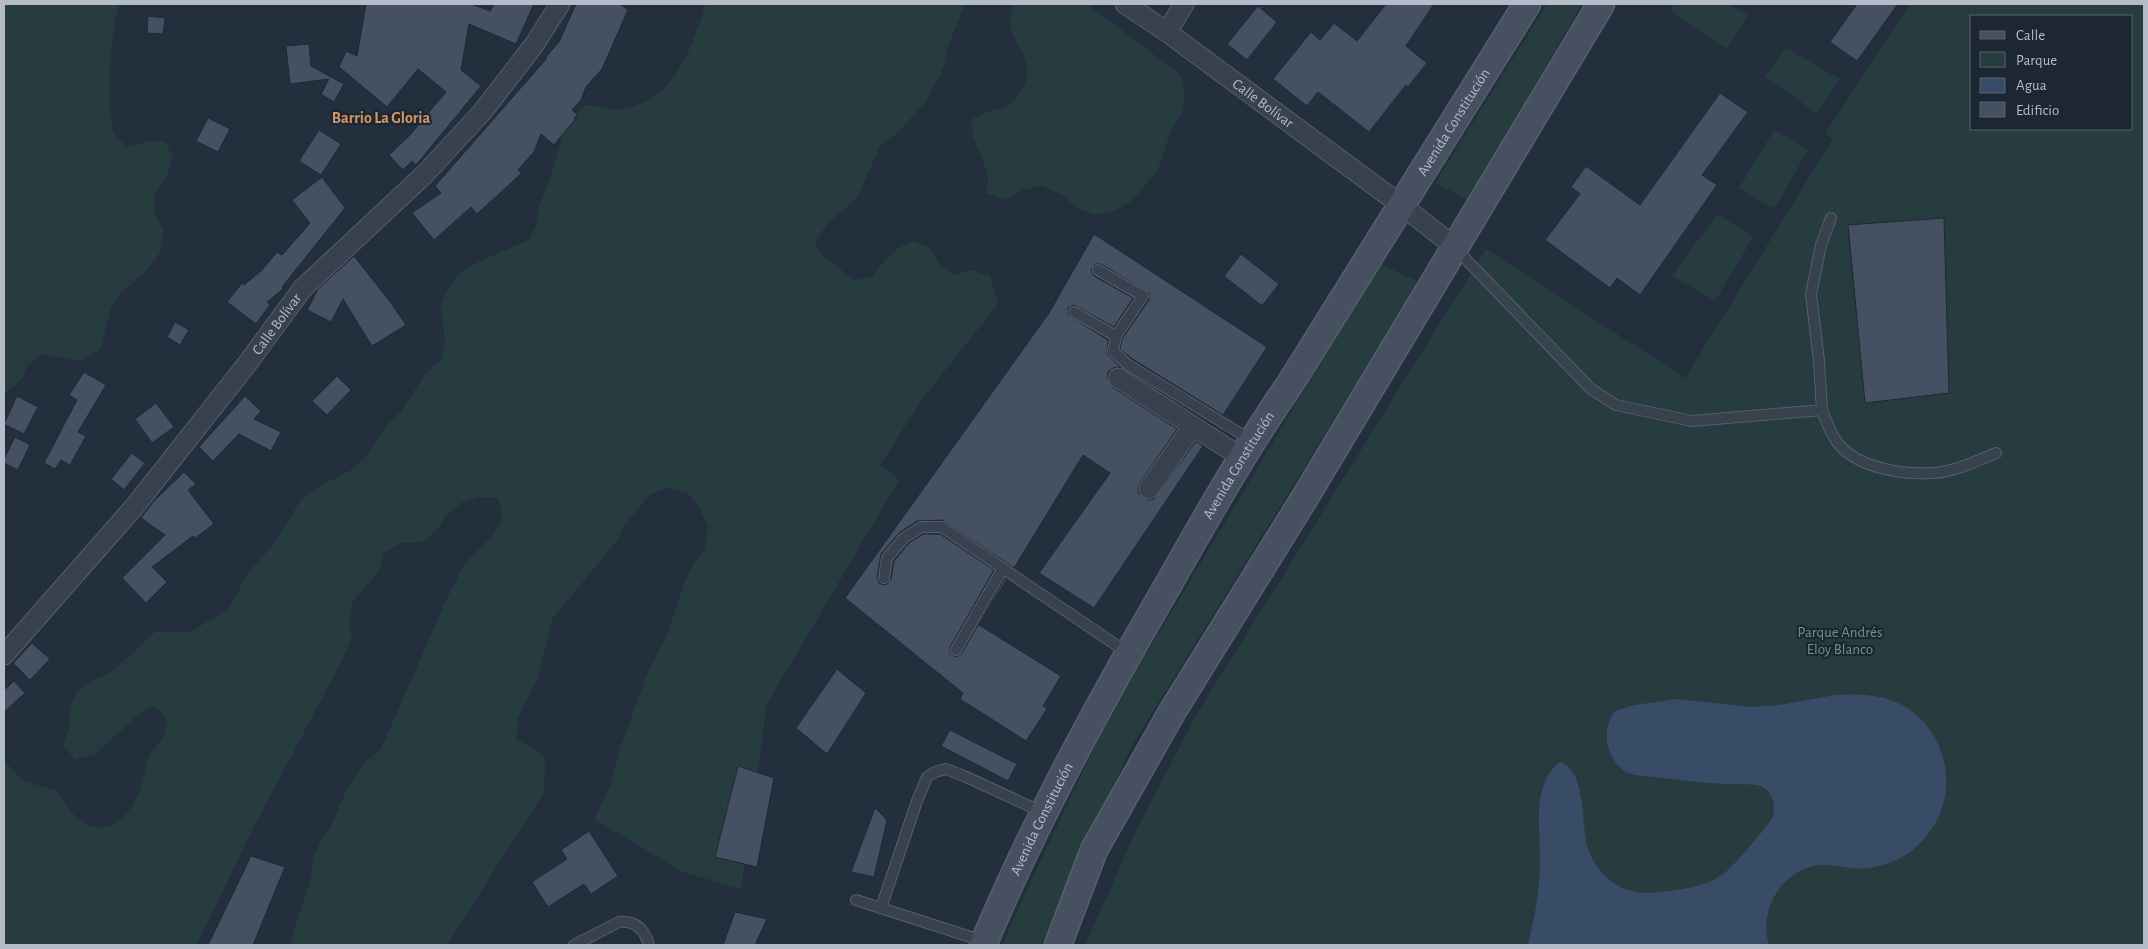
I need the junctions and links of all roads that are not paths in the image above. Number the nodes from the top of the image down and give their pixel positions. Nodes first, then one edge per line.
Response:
1 (560, 4) edge
2 (1125, 4) edge
3 (1184, 4) edge
4 (1527, 4) edge
5 (1601, 4) edge
6 (1167, 32) junction
7 (1401, 205) junction
8 (1831, 218) dead end
9 (1455, 248) junction
10 (1098, 270) dead end
11 (1074, 312) dead end
12 (1116, 336) junction
13 (1118, 378) dead end
14 (1822, 410) junction
15 (1192, 427) junction
16 (1246, 448) junction
17 (1996, 453) dead end
18 (1149, 489) dead end
19 (1003, 568) junction
20 (884, 578) dead end
21 (956, 650) dead end
22 (1128, 653) junction
23 (4, 655) edge
24 (1042, 812) junction
25 (856, 900) dead end
26 (881, 908) junction
27 (984, 943) edge
28 (574, 945) edge
29 (649, 945) edge
30 (1058, 945) edge

1 - 23 street, Calle Bolívar
2 - 6 street, Calle Bolívar
3 - 6 street
4 - 7 main road, Avenida Constitución
5 - 9 main road
6 - 7 street, Calle Bolívar
7 - 9 street, Calle Bolívar
7 - 16 main road, Avenida Constitución
8 - 14 lane
9 - 14 lane
9 - 30 main road
10 - 12 lane
11 - 12 lane
12 - 16 lane
13 - 15 street
14 - 17 lane
15 - 16 street
15 - 18 street
16 - 22 main road, Avenida Constitución
19 - 20 lane
19 - 21 lane
19 - 22 lane
22 - 24 main road, Avenida Constitución
24 - 26 lane
24 - 27 main road, Avenida Constitución
25 - 26 lane
26 - 27 lane
28 - 29 lane

